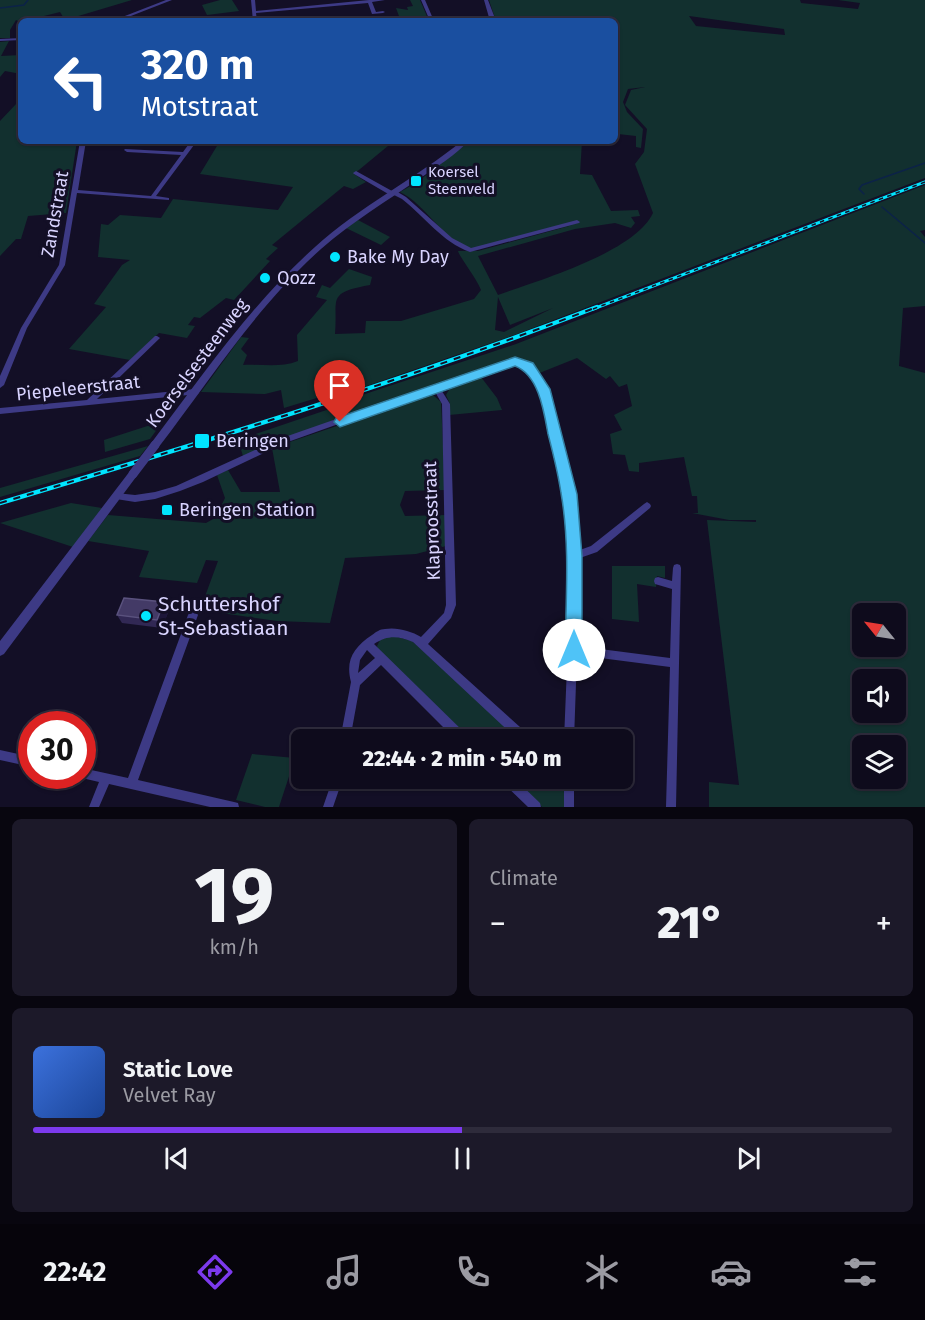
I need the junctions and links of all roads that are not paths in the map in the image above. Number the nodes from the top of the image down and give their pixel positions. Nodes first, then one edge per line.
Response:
1 (170, 0) edge
2 (253, 0) edge
3 (383, 0) edge
4 (423, 0) edge
5 (486, 0) edge
6 (370, 1) edge
7 (308, 7) junction
8 (254, 12) junction
9 (383, 12) dead end
10 (374, 13) junction
11 (366, 14) dead end
12 (122, 18) edge
13 (255, 18) edge
14 (310, 18) edge
15 (431, 18) edge
16 (492, 18) edge
17 (18, 39) edge
18 (0, 40) edge
19 (82, 144) edge
20 (192, 144) edge
21 (462, 144) edge
22 (127, 150) dead end
23 (184, 154) junction
24 (356, 173) dead end
25 (74, 190) junction
26 (393, 193) junction
27 (153, 197) junction
28 (167, 199) dead end
29 (577, 222) dead end
30 (157, 338) dead end
31 (0, 385) edge
32 (436, 388) junction
33 (195, 392) junction
34 (89, 402) junction
35 (0, 411) edge
36 (116, 496) junction
37 (647, 506) dead end
38 (574, 556) junction
39 (677, 568) dead end
40 (658, 581) dead end
41 (676, 586) junction
42 (193, 615) dead end
43 (367, 644) junction
44 (421, 644) junction
45 (0, 650) edge
46 (574, 650) junction
47 (381, 659) junction
48 (674, 663) junction
49 (356, 682) junction
50 (347, 729) edge
51 (453, 729) edge
52 (514, 729) edge
53 (570, 729) edge
54 (0, 755) edge
55 (18, 759) edge
56 (96, 776) edge
57 (106, 779) junction
58 (132, 783) junction
59 (334, 789) edge
60 (517, 789) edge
61 (569, 789) edge
62 (94, 807) edge
63 (234, 807) edge
64 (328, 807) edge
65 (536, 807) edge
66 (569, 807) edge
67 (670, 807) edge

1 - 12 street
2 - 8 street
3 - 6 street
4 - 15 street
5 - 16 street
6 - 7 street
6 - 10 street
7 - 8 street
7 - 14 street
8 - 13 street
9 - 10 street
10 - 11 street
17 - 18 street
19 - 25 street, Zandstraat
20 - 23 street
21 - 26 street, Koerselsesteenweg
22 - 23 street
23 - 27 street
24 - 26 street
25 - 27 street
25 - 31 street, Zandstraat
26 - 29 street
26 - 33 street, Koerselsesteenweg
27 - 28 street
30 - 34 street
32 - 36 street
32 - 38 street
32 - 44 street, Klaproosstraat
33 - 34 street, Piepeleerstraat
33 - 36 street, Koerselsesteenweg, bridge
34 - 35 street, Piepeleerstraat
36 - 45 street, Koerselsesteenweg
37 - 38 street
38 - 46 street
39 - 41 street
40 - 41 street
41 - 48 street
42 - 58 street
43 - 44 street
43 - 47 street
43 - 49 street
44 - 52 street
46 - 48 street
46 - 53 street
47 - 49 street
47 - 51 street
48 - 67 street
49 - 50 street
54 - 55 street
56 - 57 street
57 - 58 street
57 - 62 street
58 - 63 street
59 - 64 street
60 - 65 street
61 - 66 street

